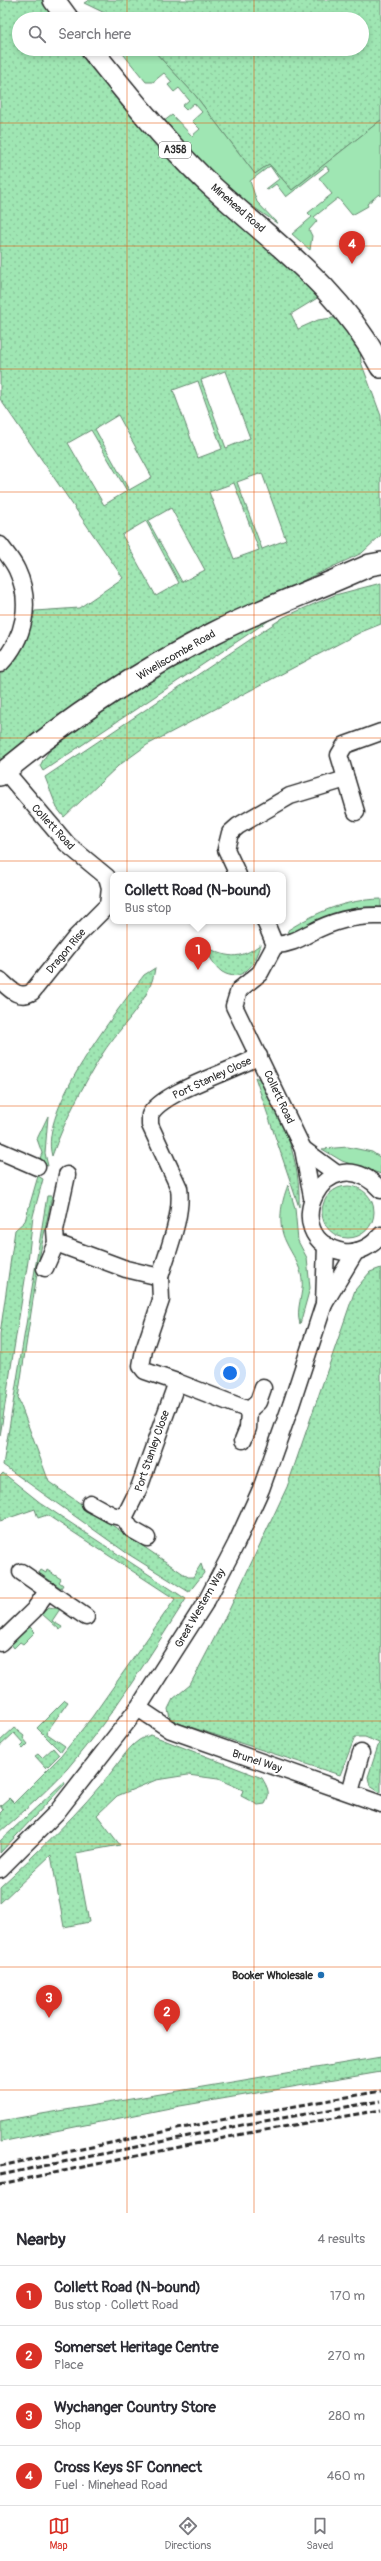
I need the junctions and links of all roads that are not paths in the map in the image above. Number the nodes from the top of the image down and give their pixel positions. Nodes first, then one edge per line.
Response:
1 (54, 0) edge
2 (63, 12) edge
3 (97, 56) edge
4 (381, 367) edge
5 (0, 545) edge
6 (377, 560) edge
7 (0, 664) edge
8 (381, 732) edge
9 (3, 773) edge
10 (346, 779) junction
11 (356, 812) dead end
12 (237, 872) edge
13 (107, 877) joint
14 (381, 916) edge
15 (266, 924) edge
16 (275, 945) junction
17 (0, 980) edge
18 (259, 1056) junction
19 (303, 1149) junction
20 (0, 1151) edge
21 (36, 1167) dead end
22 (337, 1174) junction
23 (67, 1175) dead end
24 (381, 1190) edge
25 (312, 1197) junction
26 (380, 1239) edge
27 (56, 1243) junction
28 (326, 1245) junction
29 (356, 1251) junction
30 (45, 1268) dead end
31 (160, 1277) junction
32 (324, 1304) junction
33 (177, 1382) junction
34 (263, 1388) dead end
35 (249, 1410) junction
36 (243, 1440) dead end
37 (90, 1502) dead end
38 (124, 1518) junction
39 (147, 1538) dead end
40 (22, 1572) dead end
41 (48, 1590) junction
42 (86, 1617) dead end
43 (0, 1643) edge
44 (138, 1708) junction
45 (361, 1753) dead end
46 (350, 1792) junction
47 (381, 1804) edge
48 (0, 1869) edge

1 - 2 main road
3 - 4 main road, Minehead Road / A358
5 - 7 street
6 - 9 main road, Wiveliscombe Road
8 - 10 street
9 - 13 street, Collett Road
10 - 11 street
10 - 12 street
13 - 17 street, Dragon Rise
14 - 16 street
15 - 16 street
16 - 18 street, Collett Road
18 - 19 street, Collett Road
18 - 31 street, Port Stanley Close
19 - 22 street, Collett Road
19 - 25 street, Collett Road
20 - 21 street
22 - 24 street
22 - 25 street
23 - 27 street
25 - 28 street
26 - 29 street
27 - 30 street
27 - 31 street
28 - 29 street
28 - 32 street, Great Western Way
29 - 32 street, Great Western Way
31 - 33 street, Port Stanley Close
32 - 44 street, Great Western Way
33 - 35 street, Port Stanley Close
33 - 38 street, Port Stanley Close
34 - 35 street
35 - 36 street
37 - 38 street
38 - 39 street
40 - 41 street
41 - 42 street
41 - 43 street
44 - 46 street, Brunel Way
44 - 48 street, Great Western Way
45 - 46 street
46 - 47 street, Brunel Way

